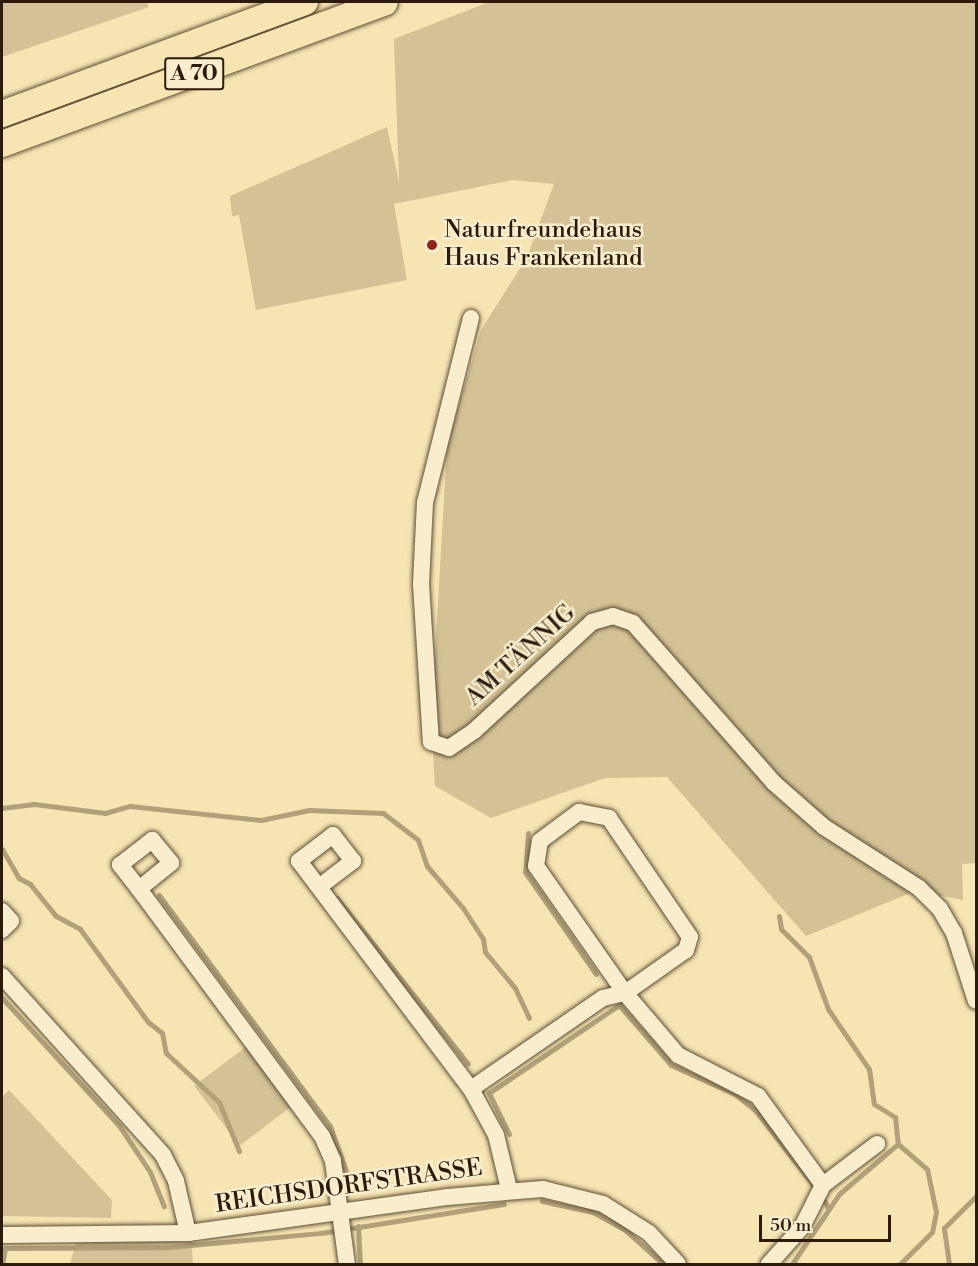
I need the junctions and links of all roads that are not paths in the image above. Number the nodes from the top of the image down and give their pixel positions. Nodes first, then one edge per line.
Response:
1 (305, 2) edge
2 (385, 2) edge
3 (2, 114) edge
4 (2, 144) edge
5 (471, 318) dead end
6 (319, 887) dead end
7 (139, 889) dead end
8 (2, 911) edge
9 (2, 930) edge
10 (2, 976) edge
11 (625, 993) junction
12 (976, 1001) edge
13 (471, 1089) junction
14 (877, 1144) dead end
15 (823, 1185) junction
16 (509, 1189) junction
17 (341, 1213) junction
18 (188, 1233) junction
19 (2, 1235) edge
20 (348, 1264) edge
21 (678, 1264) edge
22 (769, 1264) edge

1 - 3 highway, A 70
2 - 4 highway, A 70
5 - 12 street, AM TÄNNIG
6 - 13 street
7 - 17 street
8 - 9 street
10 - 18 street
11 - 11 street
11 - 13 street
11 - 15 street
13 - 16 street
14 - 15 street
15 - 22 street
16 - 17 street, REICHSDORFSTRASSE
16 - 21 street, REICHSDORFSTRASSE
17 - 18 street, REICHSDORFSTRASSE
17 - 20 street
18 - 19 street, REICHSDORFSTRASSE

